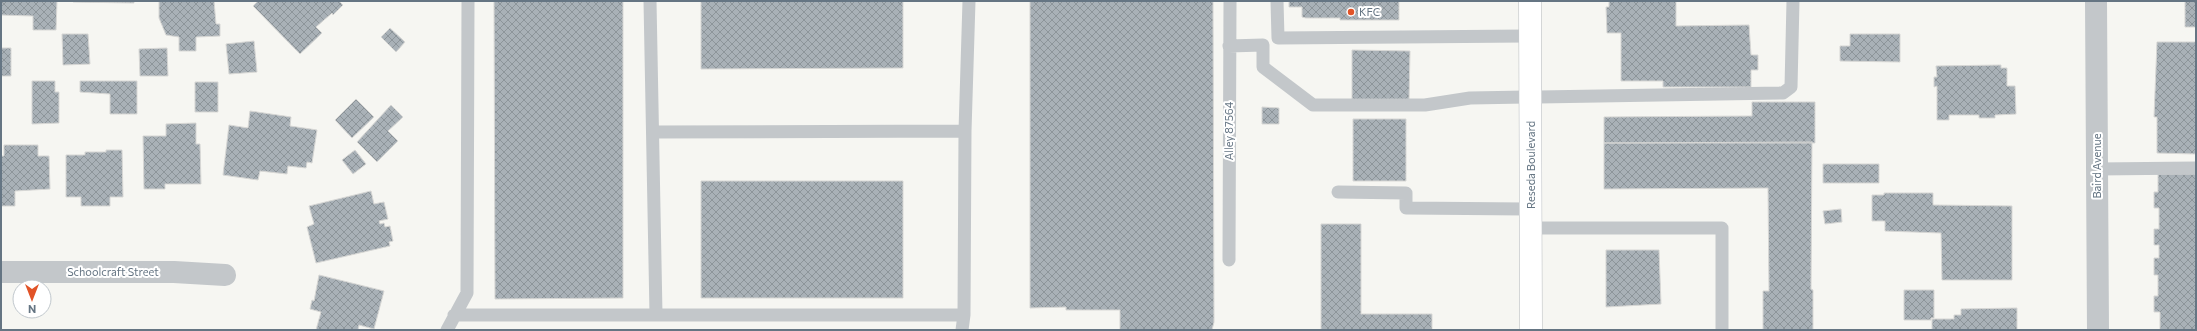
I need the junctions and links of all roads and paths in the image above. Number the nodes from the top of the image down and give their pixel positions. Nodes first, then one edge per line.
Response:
1 (468, 1) edge
2 (650, 1) edge
3 (969, 1) edge
4 (1230, 1) edge
5 (1277, 1) edge
6 (1530, 1) edge
7 (1793, 1) edge
8 (2096, 1) edge
9 (1530, 36) junction
10 (1229, 46) junction
11 (1531, 97) junction
12 (965, 131) junction
13 (653, 132) junction
14 (2196, 168) edge
15 (2097, 169) junction
16 (1338, 192) dead end
17 (1531, 219) junction
18 (1229, 260) dead end
19 (1, 272) edge
20 (225, 274) dead end
21 (656, 314) junction
22 (964, 315) junction
23 (454, 316) junction
24 (447, 330) edge
25 (962, 330) edge
26 (1531, 330) edge
27 (1722, 330) edge
28 (2098, 330) edge

1 - 23 lane
2 - 13 lane
3 - 12 lane
4 - 10 lane, Alley 87564
5 - 9 lane
6 - 9 main road, Reseda Boulevard
7 - 11 lane
8 - 15 street, Baird Avenue
9 - 11 main road, Reseda Boulevard
10 - 11 lane
10 - 18 lane, Alley 87564
11 - 17 main road, Reseda Boulevard
12 - 13 lane
12 - 22 lane
13 - 21 lane
14 - 15 lane
15 - 28 street, Baird Avenue
16 - 17 lane
17 - 26 main road, Reseda Boulevard
17 - 27 lane
19 - 20 street, Schoolcraft Street
21 - 22 lane
21 - 23 lane
22 - 25 lane
23 - 24 lane

